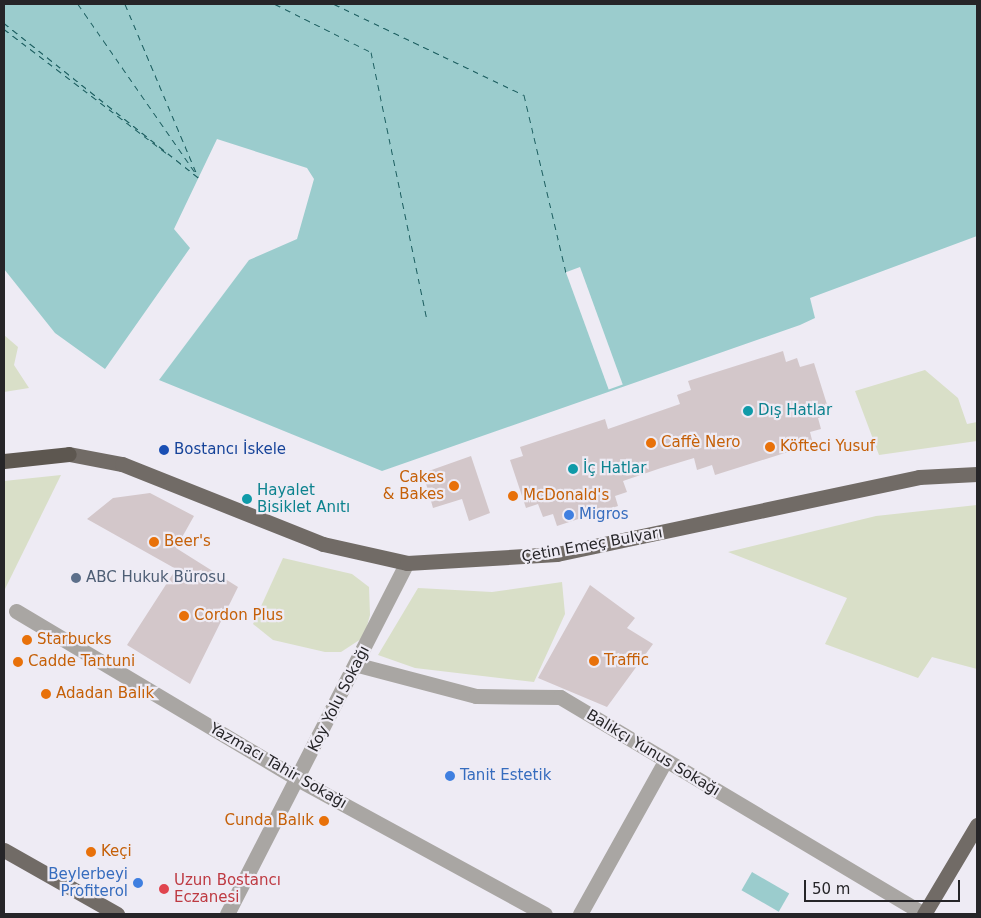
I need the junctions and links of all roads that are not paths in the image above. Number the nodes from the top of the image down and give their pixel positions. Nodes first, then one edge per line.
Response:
1 (69, 454) joint
2 (4, 461) edge
3 (977, 474) edge
4 (407, 563) junction
5 (16, 611) dead end
6 (358, 665) junction
7 (665, 761) junction
8 (299, 780) junction
9 (977, 825) edge
10 (4, 850) edge
11 (117, 914) edge
12 (227, 914) edge
13 (545, 914) edge
14 (580, 914) edge
15 (924, 914) edge

1 - 2 highway
1 - 4 main road, Çetin Emeç Bulvarı
3 - 4 main road, Çetin Emeç Bulvarı
4 - 6 street, Koy Yolu Sokağı
5 - 8 street, Yazmacı Tahir Sokağı
6 - 7 street, Balıkçı Yunus Sokağı
6 - 8 street, Koy Yolu Sokağı
7 - 14 street
7 - 15 street, Balıkçı Yunus Sokağı
8 - 12 street, Koy Yolu Sokağı
8 - 13 street, Yazmacı Tahir Sokağı
9 - 15 main road
10 - 11 main road

